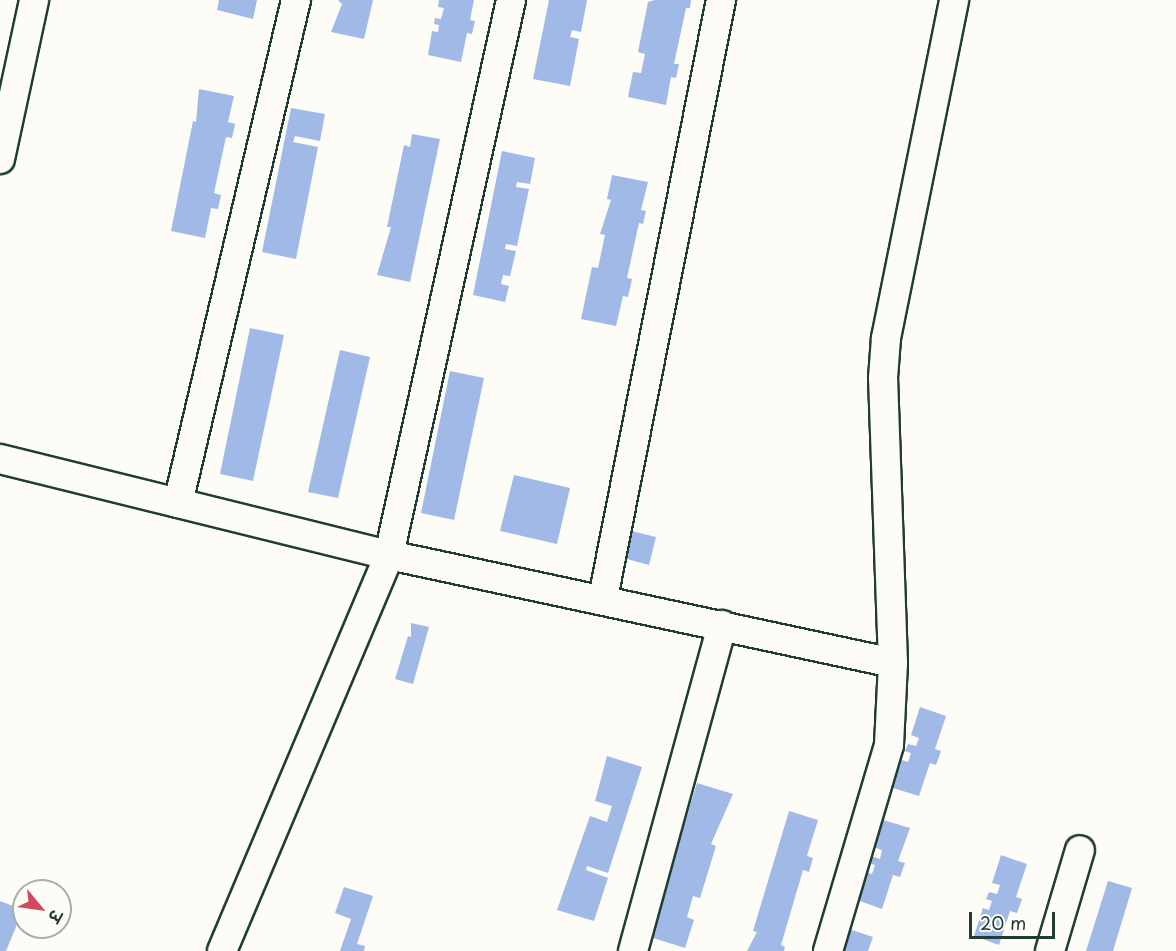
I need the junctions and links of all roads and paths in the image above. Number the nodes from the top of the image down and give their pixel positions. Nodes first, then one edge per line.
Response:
1 (34, 0) edge
2 (296, 0) edge
3 (511, 0) edge
4 (721, 0) edge
5 (954, 0) edge
6 (0, 159) edge
7 (0, 459) edge
8 (178, 503) junction
9 (389, 555) junction
10 (603, 598) junction
11 (722, 626) junction
12 (894, 663) junction
13 (1080, 850) dead end
14 (222, 951) edge
15 (633, 951) edge
16 (828, 951) edge
17 (1050, 951) edge

1 - 6 street
2 - 8 street
3 - 9 street
4 - 10 street
5 - 12 street
7 - 8 street
8 - 9 street
9 - 10 street
9 - 14 street
10 - 11 street
11 - 12 street
11 - 15 street
12 - 16 street
13 - 17 street

